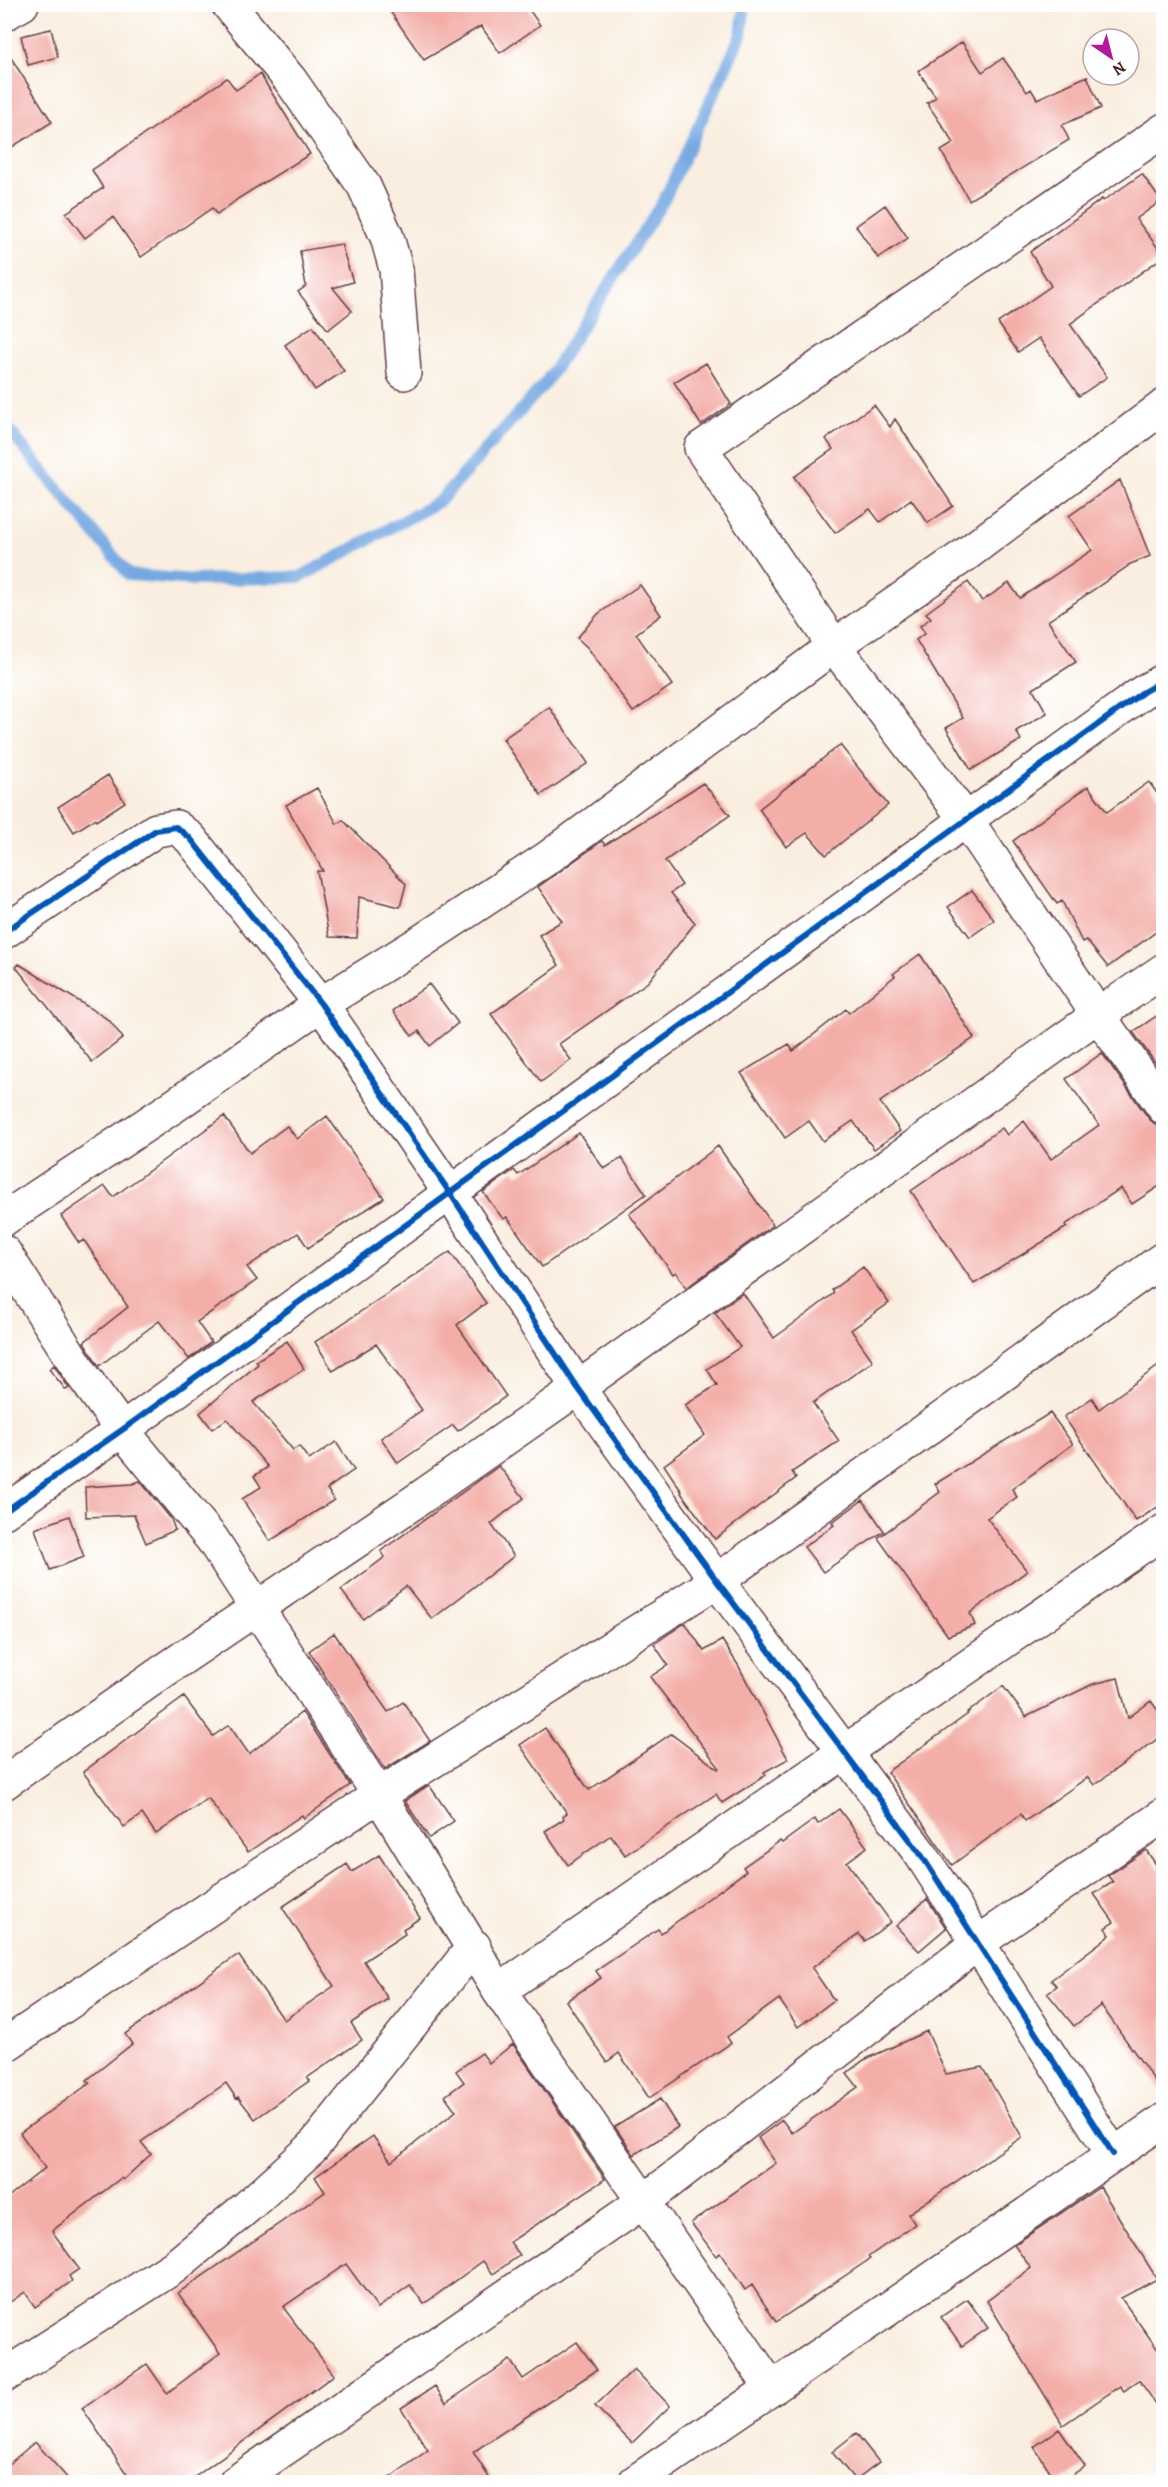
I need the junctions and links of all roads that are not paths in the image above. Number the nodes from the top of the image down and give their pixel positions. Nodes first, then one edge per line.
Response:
1 (22, 4) edge
2 (228, 4) edge
3 (4, 14) edge
4 (1164, 130) edge
5 (404, 373) dead end
6 (1164, 406) edge
7 (834, 646) junction
8 (1164, 680) edge
9 (968, 821) junction
10 (4, 932) edge
11 (1164, 970) edge
12 (321, 1004) junction
13 (1098, 1015) junction
14 (1164, 1108) edge
15 (450, 1193) junction
16 (4, 1219) edge
17 (4, 1252) edge
18 (1164, 1258) edge
19 (578, 1388) junction
20 (122, 1430) junction
21 (4, 1512) edge
22 (1164, 1531) edge
23 (717, 1581) junction
24 (258, 1609) junction
25 (844, 1754) junction
26 (4, 1783) edge
27 (379, 1796) junction
28 (1164, 1815) edge
29 (979, 1942) junction
30 (474, 1947) junction
31 (499, 1991) junction
32 (4, 2046) edge
33 (1164, 2120) edge
34 (1113, 2154) junction
35 (643, 2202) junction
36 (4, 2376) edge
37 (772, 2389) junction
38 (236, 2482) edge
39 (635, 2482) edge

1 - 3 street
2 - 5 street
4 - 7 street
6 - 7 street
7 - 9 street
7 - 12 street
8 - 9 street
9 - 13 street
9 - 15 street
10 - 12 street
11 - 13 street
12 - 15 street
12 - 16 street
13 - 14 street
13 - 19 street
15 - 19 street
15 - 20 street
17 - 20 street
18 - 23 street
19 - 23 street
19 - 24 street
20 - 21 street
20 - 24 street
22 - 25 street
23 - 25 street
23 - 27 street
24 - 26 street
24 - 27 street
25 - 29 street
25 - 31 street
27 - 30 street
27 - 32 street
28 - 29 street
29 - 34 street
29 - 35 street
30 - 31 street
30 - 36 street
31 - 35 street
33 - 34 street
34 - 37 street
35 - 37 street
35 - 38 street
37 - 39 street

